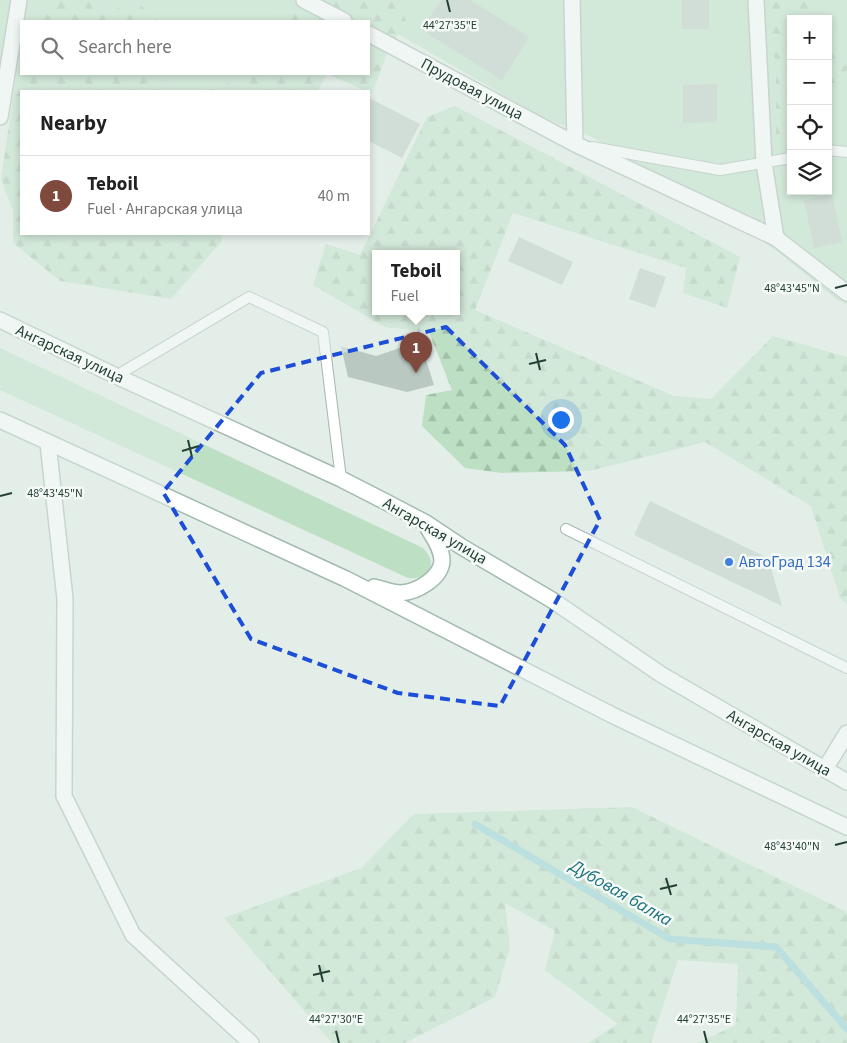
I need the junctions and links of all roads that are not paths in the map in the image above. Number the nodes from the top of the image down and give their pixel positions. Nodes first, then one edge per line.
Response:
1 (19, 0) edge
2 (304, 0) edge
3 (572, 0) edge
4 (756, 0) edge
5 (342, 20) edge
6 (370, 35) edge
7 (0, 117) edge
8 (575, 144) junction
9 (832, 150) edge
10 (847, 152) edge
11 (787, 159) edge
12 (764, 163) junction
13 (776, 238) junction
14 (847, 293) edge
15 (0, 320) edge
16 (116, 376) junction
17 (0, 420) edge
18 (48, 443) junction
19 (341, 479) junction
20 (426, 523) junction
21 (566, 529) dead end
22 (346, 579) junction
23 (847, 668) edge
24 (847, 733) edge
25 (825, 769) junction
26 (847, 782) edge
27 (847, 827) edge
28 (250, 1043) edge

1 - 7 main road
2 - 5 main road
3 - 8 main road
4 - 12 main road
6 - 8 main road, Прудовая улица
8 - 12 lane
8 - 13 main road, Прудовая улица
9 - 10 lane
11 - 12 lane
12 - 13 main road
13 - 14 main road, Прудовая улица
15 - 16 main road, Ангарская улица
16 - 19 main road, Ангарская улица
16 - 19 lane
17 - 18 main road
18 - 22 main road
18 - 28 main road
19 - 20 main road, Ангарская улица
20 - 22 main road
20 - 25 main road, Ангарская улица
21 - 23 lane
22 - 27 main road
24 - 25 main road
25 - 26 main road, Ангарская улица

